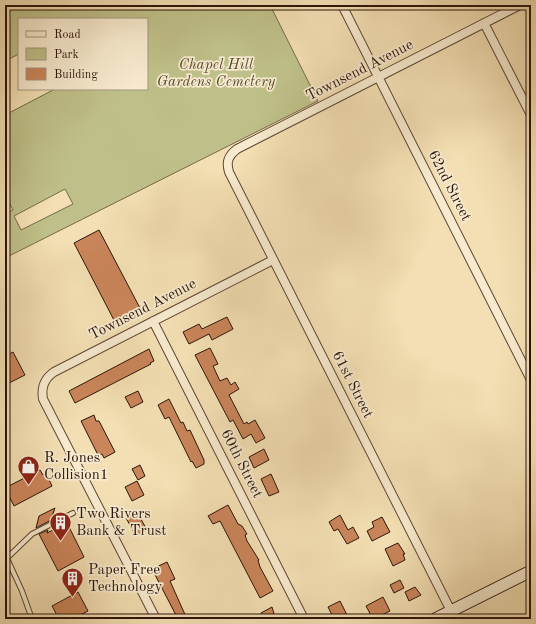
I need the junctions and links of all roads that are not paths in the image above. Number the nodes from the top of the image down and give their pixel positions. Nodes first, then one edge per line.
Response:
1 (342, 5) edge
2 (520, 5) edge
3 (484, 23) junction
4 (379, 77) junction
5 (531, 115) edge
6 (229, 172) joint
7 (273, 260) junction
8 (153, 321) junction
9 (531, 380) edge
10 (72, 513) dead end
11 (5, 554) edge
12 (6, 560) edge
13 (531, 571) edge
14 (451, 611) junction
15 (32, 619) edge
16 (156, 619) edge
17 (304, 619) edge
18 (435, 619) edge

1 - 4 street, 62nd Street
2 - 3 street, Townsend Avenue
3 - 4 street, Townsend Avenue
3 - 5 street
4 - 6 street, Townsend Avenue
4 - 9 street, 62nd Street
6 - 7 street, 61st Street
7 - 8 street, Townsend Avenue
7 - 14 street, 61st Street
8 - 16 street, Townsend Avenue
8 - 17 street, 60th Street
10 - 12 lane
11 - 12 lane
12 - 15 lane
13 - 14 main road
14 - 18 main road

